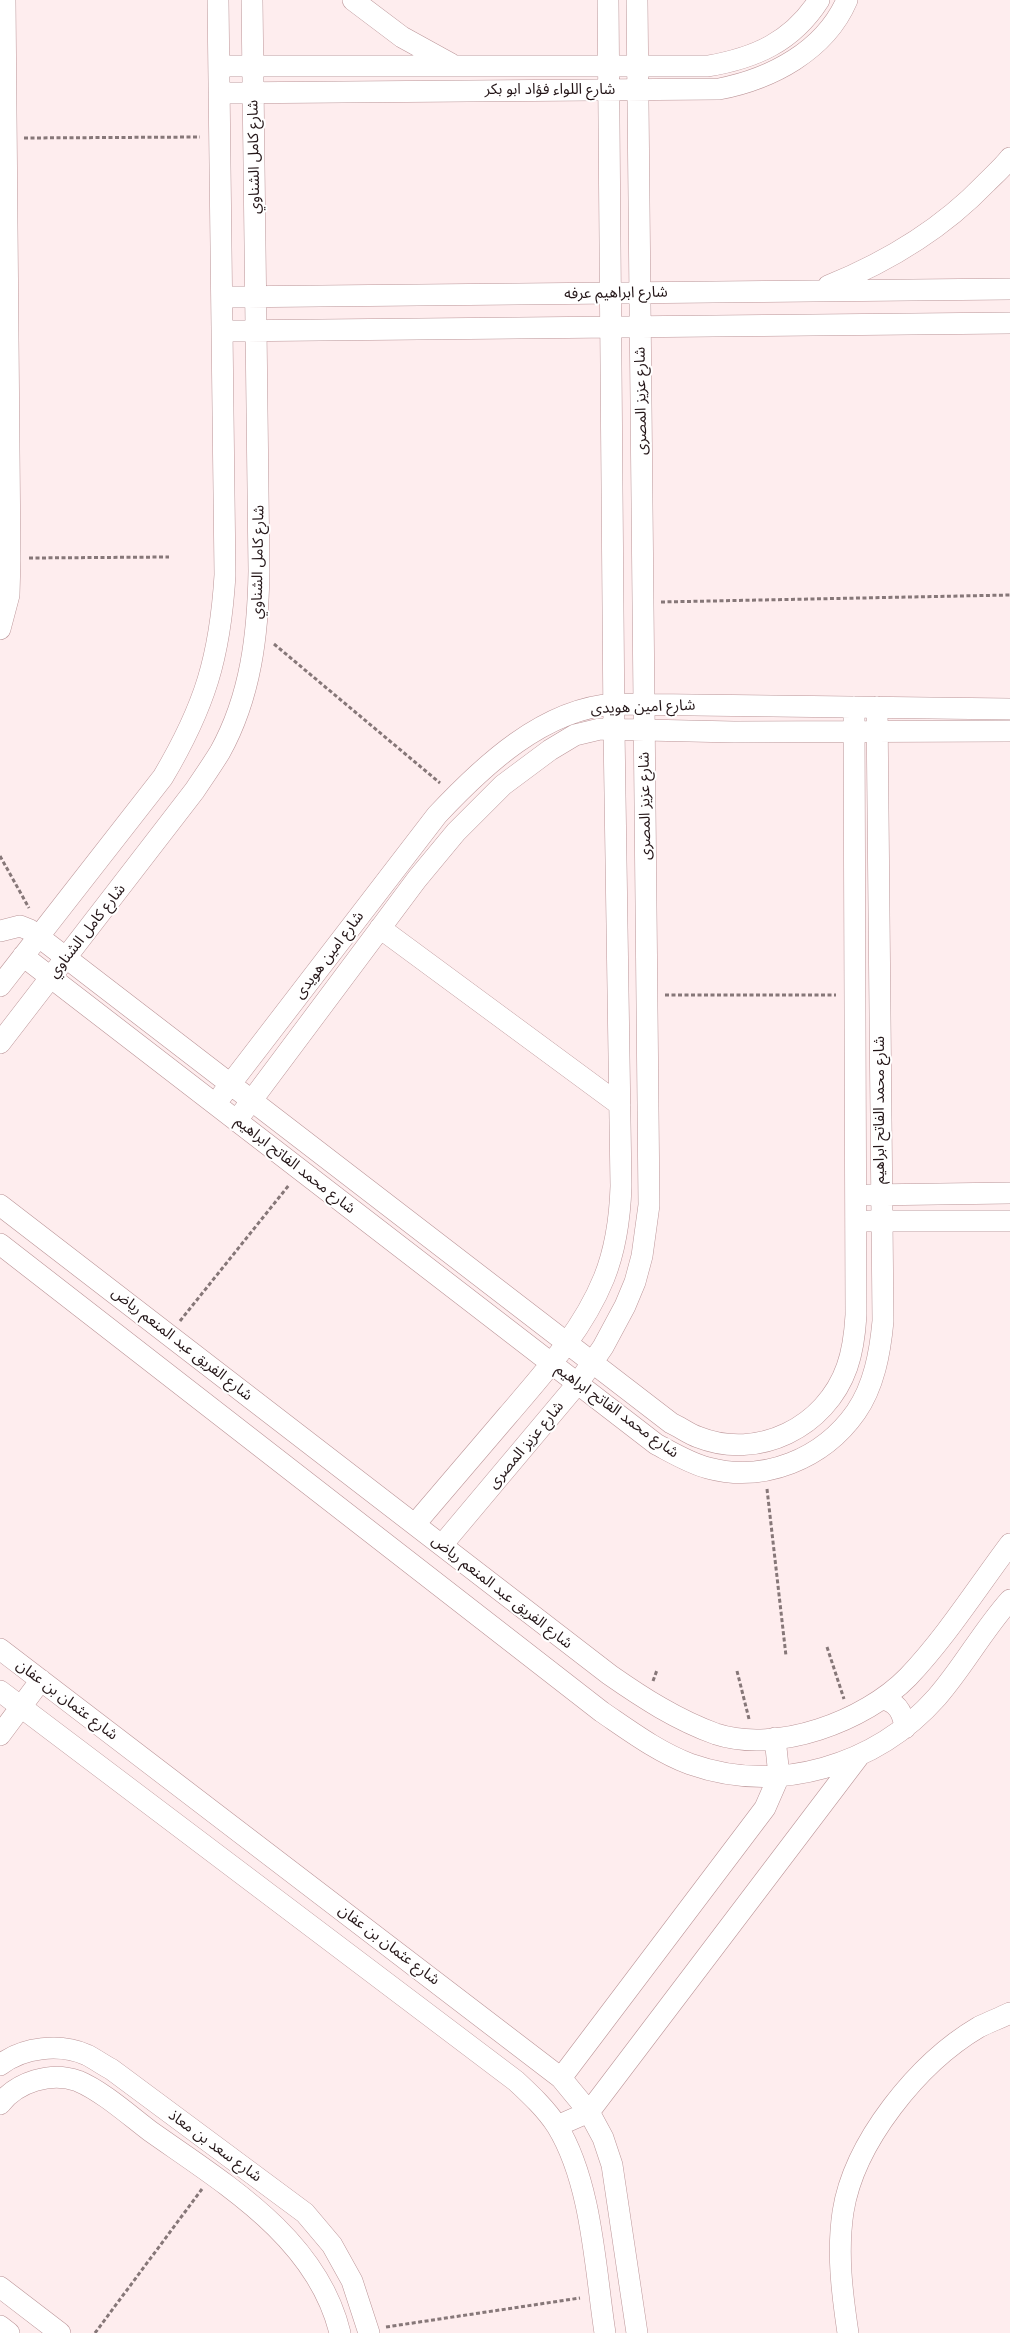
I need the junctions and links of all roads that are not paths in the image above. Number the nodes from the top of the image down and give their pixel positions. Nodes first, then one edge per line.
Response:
1 (5, 0) edge
2 (218, 0) edge
3 (252, 0) edge
4 (353, 0) edge
5 (608, 0) edge
6 (637, 0) edge
7 (819, 0) edge
8 (847, 0) edge
9 (253, 65) junction
10 (219, 66) junction
11 (454, 66) junction
12 (608, 66) junction
13 (637, 66) junction
14 (608, 89) junction
15 (637, 90) junction
16 (253, 92) junction
17 (220, 93) junction
18 (3, 112) edge
19 (3, 138) edge
20 (1010, 158) edge
21 (1010, 289) edge
22 (816, 291) junction
23 (610, 293) junction
24 (639, 293) junction
25 (222, 297) junction
26 (255, 297) junction
27 (1010, 323) edge
28 (610, 327) junction
29 (640, 327) junction
30 (256, 330) junction
31 (222, 331) junction
32 (0, 628) edge
33 (614, 704) junction
34 (644, 704) junction
35 (735, 705) junction
36 (854, 707) junction
37 (877, 707) junction
38 (1010, 709) edge
39 (614, 729) junction
40 (644, 730) junction
41 (854, 731) junction
42 (877, 731) junction
43 (1010, 731) edge
44 (734, 732) junction
45 (854, 819) junction
46 (878, 819) junction
47 (380, 928) junction
48 (0, 931) edge
49 (40, 934) junction
50 (23, 956) junction
51 (66, 958) junction
52 (51, 977) junction
53 (0, 986) edge
54 (0, 1043) edge
55 (230, 1084) junction
56 (252, 1100) junction
57 (215, 1104) junction
58 (620, 1105) junction
59 (237, 1121) junction
60 (1004, 1193) edge
61 (856, 1195) junction
62 (881, 1195) junction
63 (0, 1205) edge
64 (882, 1221) junction
65 (1004, 1221) edge
66 (856, 1222) junction
67 (0, 1244) edge
68 (567, 1343) junction
69 (552, 1363) junction
70 (593, 1363) junction
71 (578, 1383) junction
72 (415, 1524) junction
73 (1010, 1544) edge
74 (442, 1545) junction
75 (1010, 1600) edge
76 (0, 1649) edge
77 (21, 1665) junction
78 (42, 1680) junction
79 (0, 1692) edge
80 (882, 1699) junction
81 (22, 1707) junction
82 (905, 1728) junction
83 (0, 1735) edge
84 (765, 1739) junction
85 (859, 1756) junction
86 (779, 1776) junction
87 (1010, 2013) edge
88 (0, 2065) edge
89 (561, 2078) junction
90 (0, 2104) edge
91 (589, 2112) junction
92 (556, 2126) junction
93 (0, 2287) edge
94 (0, 2326) edge
95 (368, 2331) edge
96 (9, 2333) edge
97 (60, 2333) edge
98 (340, 2333) edge
99 (605, 2333) edge
100 (636, 2333) edge
101 (848, 2333) edge

1 - 18 street
2 - 10 street
3 - 9 street, شارع كامل الشناوي
4 - 11 street
5 - 12 street, شارع عزيز المصرى
6 - 13 street, شارع عزيز المصرى
7 - 13 street, شارع اللواء فؤاد ابو بكر
8 - 15 street, شارع اللواء فؤاد ابو بكر
9 - 10 street, شارع اللواء فؤاد ابو بكر
9 - 11 street, شارع اللواء فؤاد ابو بكر
9 - 16 street, شارع كامل الشناوي
10 - 17 street
11 - 12 street, شارع اللواء فؤاد ابو بكر
12 - 13 street, شارع اللواء فؤاد ابو بكر
12 - 14 street, شارع عزيز المصرى
13 - 15 street, شارع عزيز المصرى
14 - 15 street, شارع اللواء فؤاد ابو بكر
14 - 16 street, شارع اللواء فؤاد ابو بكر
14 - 23 street, شارع عزيز المصرى
15 - 24 street, شارع عزيز المصرى
16 - 17 street, شارع اللواء فؤاد ابو بكر
16 - 26 street, شارع كامل الشناوي
17 - 25 street
18 - 19 street
19 - 32 street
20 - 22 street
21 - 22 street, شارع ابراهيم عرفه
22 - 24 street, شارع ابراهيم عرفه
23 - 24 street, شارع ابراهيم عرفه
23 - 26 street, شارع ابراهيم عرفه
23 - 28 street, شارع عزيز المصرى
24 - 29 street, شارع عزيز المصرى
25 - 26 street, شارع ابراهيم عرفه
25 - 31 street
26 - 30 street, شارع كامل الشناوي
27 - 29 street
28 - 29 street
28 - 30 street
28 - 33 street, شارع عزيز المصرى
29 - 34 street, شارع عزيز المصرى
30 - 31 street
30 - 51 street, شارع كامل الشناوي
31 - 49 street
33 - 34 street, شارع امين هويدى
33 - 39 street, شارع عزيز المصرى
33 - 55 street, شارع امين هويدى
34 - 35 street, شارع امين هويدى
34 - 40 street, شارع عزيز المصرى
35 - 36 street, شارع امين هويدى
35 - 44 street
36 - 37 street, شارع امين هويدى
36 - 41 street, شارع محمد الفاتح ابراهيم
37 - 38 street, شارع امين هويدى
37 - 42 street, شارع محمد الفاتح ابراهيم
39 - 40 street, شارع امين هويدى
39 - 47 street, شارع امين هويدى
39 - 58 street, شارع عزيز المصرى
40 - 44 street, شارع امين هويدى
40 - 70 street, شارع عزيز المصرى
41 - 42 street, شارع امين هويدى
41 - 44 street, شارع امين هويدى
41 - 45 street, شارع محمد الفاتح ابراهيم
42 - 43 street, شارع امين هويدى
42 - 46 street, شارع محمد الفاتح ابراهيم
45 - 46 street
45 - 61 street, شارع محمد الفاتح ابراهيم
46 - 62 street, شارع محمد الفاتح ابراهيم
47 - 56 street, شارع امين هويدى
47 - 58 street
48 - 49 street, شارع محمد الفاتح ابراهيم
49 - 50 street
49 - 51 street, شارع محمد الفاتح ابراهيم
50 - 52 street, شارع محمد الفاتح ابراهيم
50 - 53 street
51 - 52 street, شارع كامل الشناوي
51 - 55 street, شارع محمد الفاتح ابراهيم
52 - 54 street, شارع كامل الشناوي
52 - 57 street, شارع محمد الفاتح ابراهيم
55 - 56 street, شارع محمد الفاتح ابراهيم
55 - 57 street, شارع امين هويدى
56 - 59 street, شارع امين هويدى
56 - 68 street, شارع محمد الفاتح ابراهيم
57 - 59 street, شارع محمد الفاتح ابراهيم
58 - 68 street, شارع عزيز المصرى
59 - 69 street, شارع محمد الفاتح ابراهيم
60 - 62 street
60 - 65 street
61 - 62 street
61 - 66 street, شارع محمد الفاتح ابراهيم
62 - 64 street, شارع محمد الفاتح ابراهيم
63 - 72 street, شارع الفريق عبد المنعم رياض
64 - 65 street
64 - 66 street
64 - 71 street, شارع محمد الفاتح ابراهيم
66 - 70 street, شارع محمد الفاتح ابراهيم
67 - 86 street
68 - 69 street, شارع عزيز المصرى
68 - 70 street, شارع محمد الفاتح ابراهيم
69 - 71 street, شارع محمد الفاتح ابراهيم
69 - 72 street, شارع عزيز المصرى
70 - 71 street, شارع عزيز المصرى
71 - 74 street, شارع عزيز المصرى
72 - 74 street, شارع الفريق عبد المنعم رياض
73 - 80 street, شارع الفريق عبد المنعم رياض
74 - 84 street, شارع الفريق عبد المنعم رياض
75 - 82 street
76 - 77 street, شارع عثمان بن عفان
77 - 78 street, شارع عثمان بن عفان
77 - 79 street
78 - 81 street
78 - 89 street, شارع عثمان بن عفان
79 - 81 street
80 - 82 street
80 - 84 street, شارع الفريق عبد المنعم رياض
81 - 83 street
81 - 92 street
82 - 85 street
84 - 86 street
85 - 86 street
85 - 91 street
86 - 89 street
87 - 101 street
88 - 95 street, شارع سعد بن معاذ
89 - 91 street, شارع عثمان بن عفان
90 - 98 street, شارع سعد بن معاذ
91 - 92 street
91 - 100 street, شارع عثمان بن عفان
92 - 99 street
93 - 97 street
94 - 96 street

